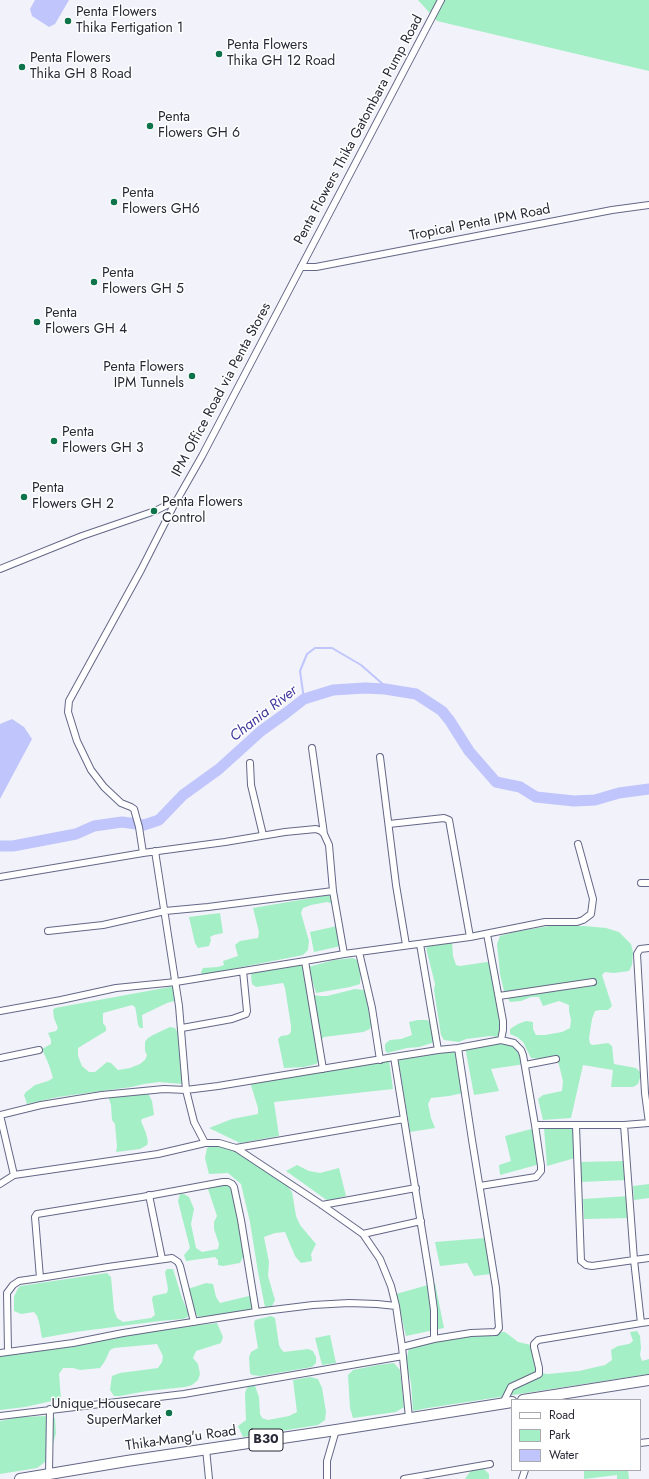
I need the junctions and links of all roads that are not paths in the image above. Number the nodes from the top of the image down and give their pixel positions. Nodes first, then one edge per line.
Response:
1 (441, 0) edge
2 (649, 205) edge
3 (299, 269) junction
4 (177, 500) junction
5 (0, 569) edge
6 (312, 748) dead end
7 (380, 757) dead end
8 (250, 763) dead end
9 (389, 824) junction
10 (324, 834) junction
11 (264, 835) junction
12 (578, 844) dead end
13 (155, 851) junction
14 (144, 853) junction
15 (0, 877) edge
16 (641, 883) dead end
17 (649, 883) edge
18 (333, 891) junction
19 (165, 911) junction
20 (48, 931) dead end
21 (487, 934) junction
22 (470, 937) junction
23 (420, 944) junction
24 (406, 945) junction
25 (649, 948) edge
26 (359, 952) junction
27 (344, 954) junction
28 (305, 961) junction
29 (243, 971) junction
30 (176, 982) junction
31 (593, 982) dead end
32 (499, 996) junction
33 (0, 1011) edge
34 (182, 1028) junction
35 (501, 1040) junction
36 (458, 1048) junction
37 (39, 1050) dead end
38 (438, 1050) junction
39 (394, 1057) junction
40 (0, 1058) edge
41 (556, 1059) dead end
42 (380, 1060) junction
43 (525, 1065) junction
44 (323, 1069) junction
45 (186, 1090) junction
46 (0, 1115) edge
47 (404, 1119) junction
48 (649, 1123) edge
49 (535, 1125) junction
50 (624, 1125) junction
51 (576, 1126) junction
52 (3, 1139) edge
53 (205, 1143) junction
54 (236, 1148) junction
55 (14, 1175) junction
56 (0, 1184) edge
57 (480, 1186) junction
58 (416, 1188) junction
59 (149, 1195) junction
60 (322, 1205) junction
61 (421, 1220) junction
62 (363, 1234) junction
63 (649, 1258) edge
64 (162, 1259) junction
65 (634, 1260) junction
66 (40, 1278) junction
67 (396, 1306) junction
68 (256, 1312) junction
69 (194, 1322) junction
70 (649, 1322) edge
71 (641, 1324) junction
72 (434, 1339) junction
73 (402, 1347) junction
74 (8, 1351) junction
75 (0, 1353) edge
76 (403, 1356) junction
77 (649, 1380) edge
78 (569, 1397) edge
79 (538, 1399) edge
80 (507, 1402) edge
81 (50, 1409) junction
82 (0, 1416) edge
83 (409, 1418) junction
84 (336, 1430) junction
85 (206, 1450) junction
86 (490, 1464) dead end
87 (50, 1474) junction
88 (70, 1475) edge
89 (20, 1479) edge
90 (209, 1479) edge
91 (327, 1479) edge
92 (404, 1479) edge

1 - 3 street, Penta Flowers Thika Gatombara Pump Road
2 - 3 street, Tropical Penta IPM Road
3 - 4 street, IPM Office Road via Penta Stores
4 - 5 street, IPM Office Road via Penta Stores
4 - 14 street
6 - 10 street
7 - 9 street
8 - 11 street
9 - 22 street
9 - 24 street
10 - 11 street
10 - 18 street
11 - 13 street
12 - 21 street
13 - 14 street
13 - 19 street
14 - 15 street
16 - 17 street
18 - 19 street
18 - 27 street
19 - 20 street
19 - 30 street
21 - 22 street
21 - 32 street
22 - 23 street
23 - 24 street
23 - 38 street
24 - 26 street
25 - 48 street
26 - 27 street
26 - 42 street
27 - 28 street
28 - 29 street
28 - 44 street
29 - 30 street
29 - 34 street
30 - 33 street
30 - 34 street
31 - 32 street
32 - 35 street
34 - 45 street
35 - 36 street
35 - 43 street
36 - 38 street
36 - 57 street
37 - 40 street
38 - 39 street
39 - 42 street
39 - 47 street
41 - 43 street
42 - 44 street
43 - 49 street
44 - 45 street
45 - 46 street
45 - 53 street
46 - 52 street
47 - 54 street
47 - 58 street
48 - 50 street
49 - 51 street
49 - 57 street
50 - 51 street
50 - 65 street
51 - 65 street
52 - 55 street
53 - 54 street
53 - 55 street
54 - 60 street
55 - 56 street
57 - 72 street
58 - 60 street
58 - 61 street
59 - 64 street
59 - 66 street
59 - 68 street
60 - 62 street
61 - 62 street
61 - 72 street
62 - 67 street
63 - 65 street
64 - 66 street
64 - 69 street
65 - 71 street
66 - 74 street
67 - 68 street
67 - 73 street
68 - 69 street
69 - 74 street
70 - 71 street
71 - 80 street
72 - 73 street
73 - 76 street
74 - 75 street
76 - 81 street
76 - 83 street
77 - 78 highway
78 - 79 highway
80 - 83 highway, Thika-Mang'u Road / B30
81 - 82 street
81 - 87 street
83 - 84 highway, Thika-Mang'u Road / B30
84 - 85 highway, Thika-Mang'u Road / B30
84 - 91 street
85 - 88 highway, Thika-Mang'u Road / B30
85 - 90 street
86 - 92 street
87 - 88 highway, Thika-Mang'u Road / B30
87 - 89 highway, Thika-Mang'u Road / B30

